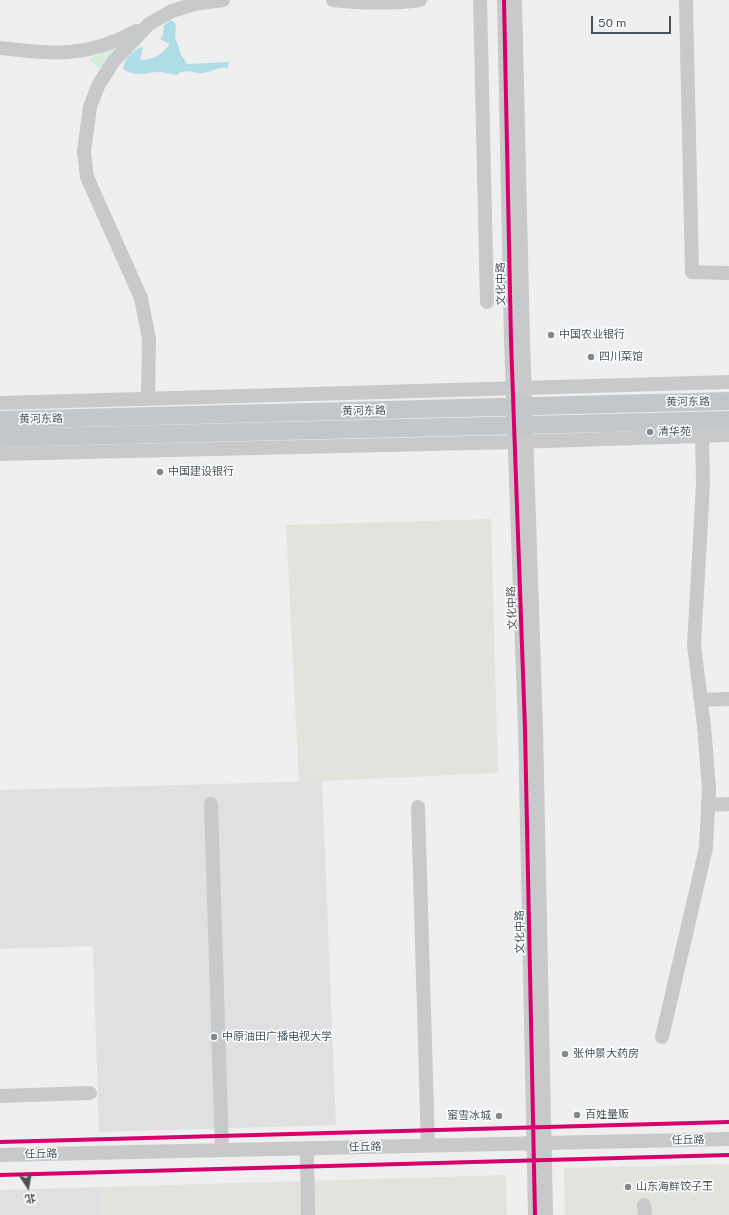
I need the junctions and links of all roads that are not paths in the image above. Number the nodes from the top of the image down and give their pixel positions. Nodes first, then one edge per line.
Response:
1 (223, 0) edge
2 (333, 0) edge
3 (420, 0) edge
4 (480, 0) edge
5 (504, 0) edge
6 (515, 0) edge
7 (686, 0) edge
8 (148, 24) junction
9 (0, 48) edge
10 (485, 229) junction
11 (509, 229) junction
12 (729, 273) edge
13 (487, 302) dead end
14 (729, 382) edge
15 (519, 388) junction
16 (148, 399) junction
17 (729, 401) edge
18 (0, 404) edge
19 (519, 406) junction
20 (0, 420) edge
21 (729, 420) edge
22 (702, 428) junction
23 (520, 433) junction
24 (729, 435) edge
25 (0, 438) edge
26 (0, 454) edge
27 (729, 699) edge
28 (701, 700) junction
29 (210, 804) dead end
30 (729, 804) edge
31 (708, 805) junction
32 (418, 807) dead end
33 (662, 1036) dead end
34 (90, 1093) dead end
35 (0, 1096) edge
36 (729, 1139) edge
37 (539, 1143) junction
38 (428, 1146) junction
39 (307, 1148) junction
40 (222, 1150) junction
41 (0, 1155) edge
42 (308, 1215) edge
43 (535, 1215) edge
44 (546, 1215) edge

1 - 8 street
2 - 3 street
4 - 10 street
5 - 11 street, 文化中路
6 - 15 street, 文化中路
7 - 12 street
8 - 9 street
8 - 16 street
10 - 11 street
10 - 13 street
11 - 15 street, 文化中路
14 - 15 street
15 - 16 street
15 - 19 street, 文化中路
16 - 18 street
17 - 19 main road, 黄河东路
19 - 20 main road, 黄河东路
19 - 23 street, 文化中路
21 - 22 main road, 黄河东路
22 - 23 main road, 黄河东路
22 - 24 street
22 - 28 street
23 - 25 main road, 黄河东路
23 - 26 street
23 - 37 street, 文化中路
27 - 28 street
28 - 31 street
29 - 40 street
30 - 31 street
31 - 33 street
32 - 38 street
34 - 35 street
36 - 37 street, 任丘路
37 - 38 street, 任丘路
37 - 43 street, 文化中路
37 - 44 street, 文化中路
38 - 39 street, 任丘路
39 - 40 street, 任丘路
39 - 42 street
40 - 41 street, 任丘路

